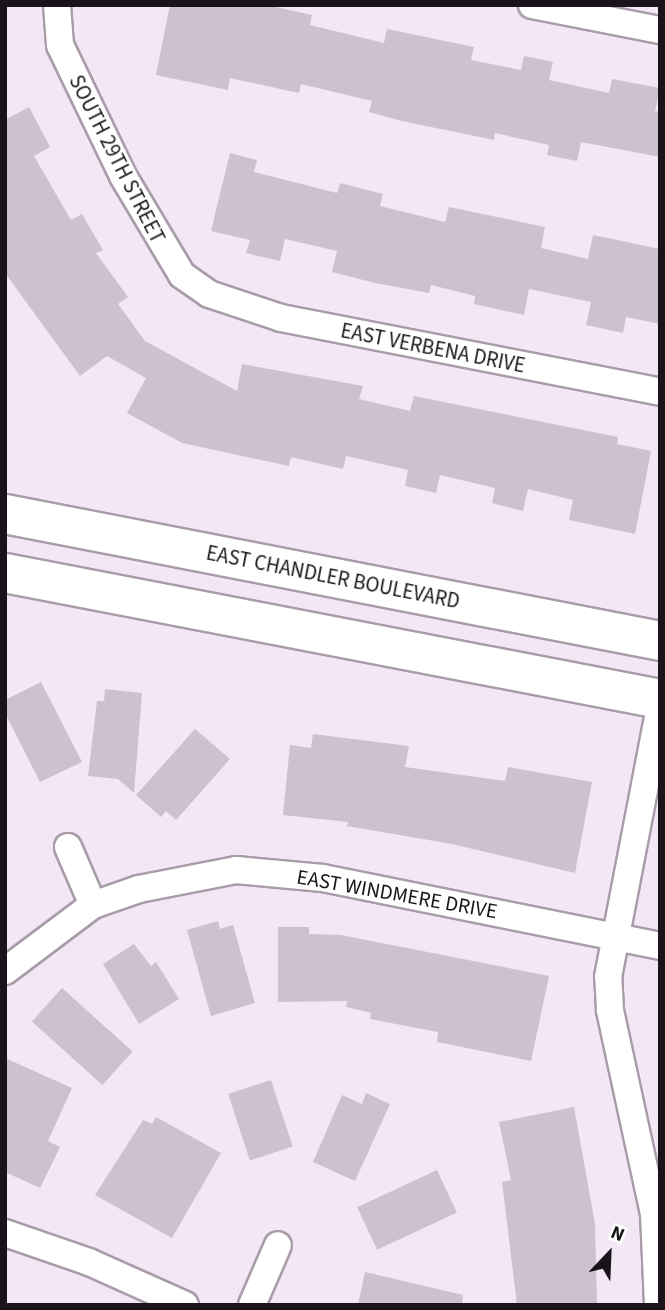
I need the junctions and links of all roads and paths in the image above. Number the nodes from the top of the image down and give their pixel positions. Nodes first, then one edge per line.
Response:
1 (57, 5) edge
2 (533, 5) edge
3 (660, 30) edge
4 (209, 294) joint
5 (660, 392) edge
6 (5, 514) edge
7 (5, 573) edge
8 (660, 641) edge
9 (660, 699) edge
10 (660, 706) edge
11 (68, 847) dead end
12 (93, 905) junction
13 (614, 935) junction
14 (660, 946) edge
15 (5, 971) edge
16 (5, 1233) edge
17 (278, 1245) dead end
18 (185, 1305) edge
19 (252, 1305) edge
20 (658, 1305) edge

1 - 4 street, SOUTH 29TH STREET
2 - 3 street
4 - 5 street, EAST VERBENA DRIVE
6 - 8 main road, EAST CHANDLER BOULEVARD
7 - 9 main road
10 - 13 street
11 - 12 street
12 - 13 street, EAST WINDMERE DRIVE
12 - 15 street, EAST WINDMERE DRIVE
13 - 14 street, EAST WINDMERE DRIVE
13 - 20 street
16 - 18 street
17 - 19 street

